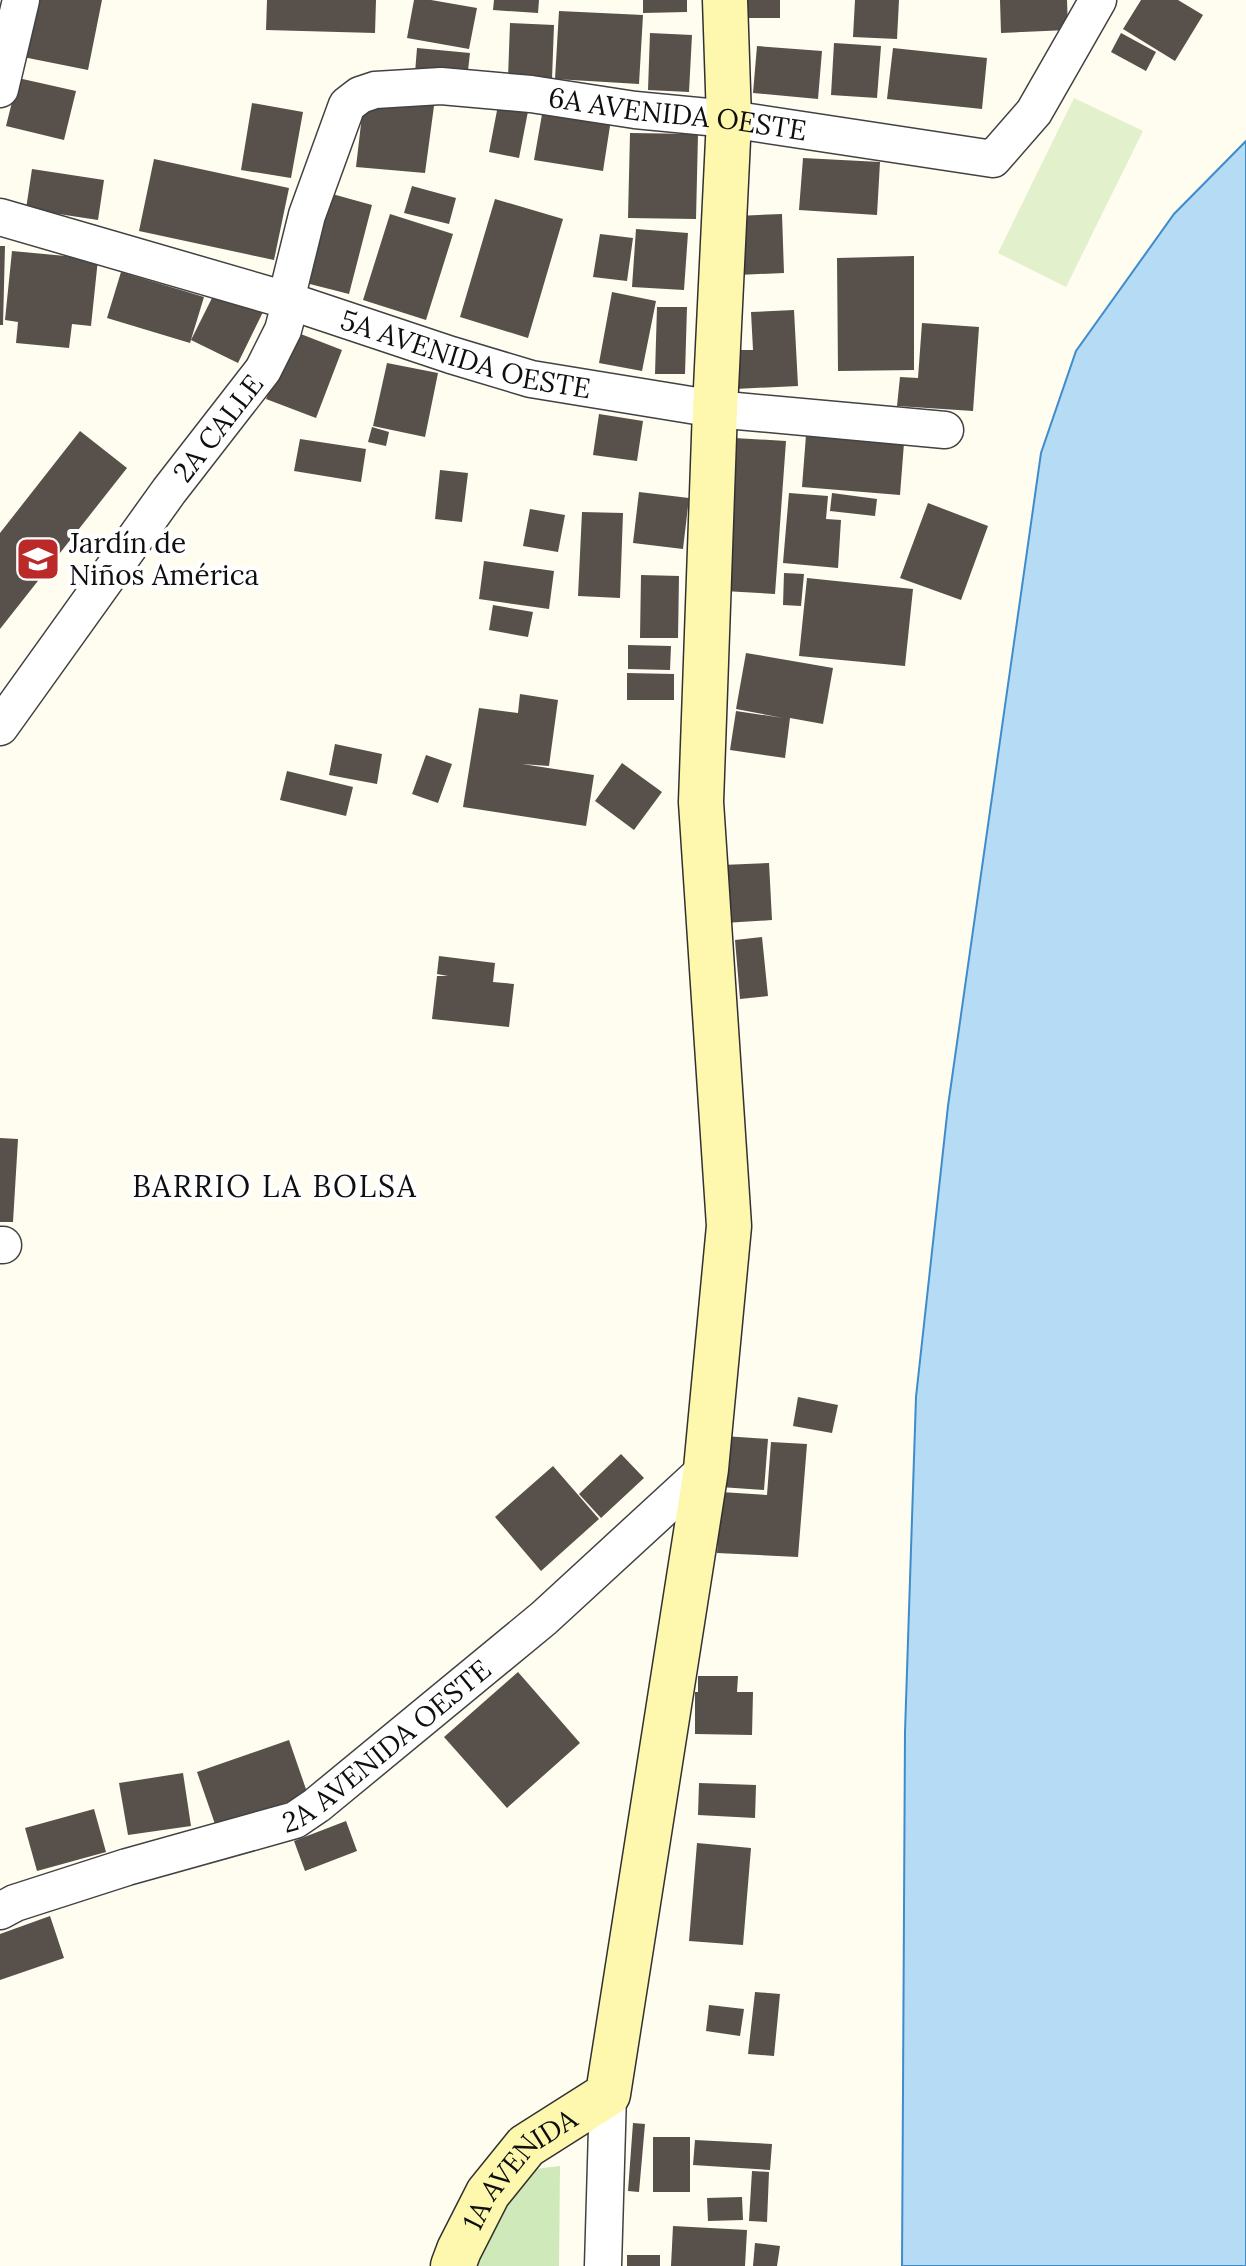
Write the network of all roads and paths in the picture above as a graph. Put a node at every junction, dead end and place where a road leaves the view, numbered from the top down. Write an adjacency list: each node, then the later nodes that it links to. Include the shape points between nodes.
1 (21, 0): 4 (street)
2 (725, 0): 6 (street)
3 (1098, 0): 6 (street, 6A AVENIDA OESTE, via 1034,112 993,159)
4 (0, 89)
5 (360, 95): 6 (street, 6A AVENIDA OESTE, via 441,86); 8 (street, 2A CALLE, via 347,105 307,215)
6 (729, 119): 9 (street)
7 (0, 217): 8 (street, 5A AVENIDA OESTE)
8 (286, 300): 9 (street, 5A AVENIDA OESTE, via 531,379); 11 (street, 2A CALLE, via 283,330 263,370)
9 (715, 409): 10 (street, 5A AVENIDA OESTE); 12 (street, via 701,802 729,1226)
10 (945, 430)
11 (0, 727)
12 (706, 1469): 13 (street, 2A AVENIDA OESTE, via 544,1618 295,1820 127,1867); 14 (street)
13 (0, 1911)
14 (608, 2094): 15 (street, 1A AVENIDA, via 526,2146 488,2193); 16 (street)
15 (453, 2266)
16 (603, 2266)

